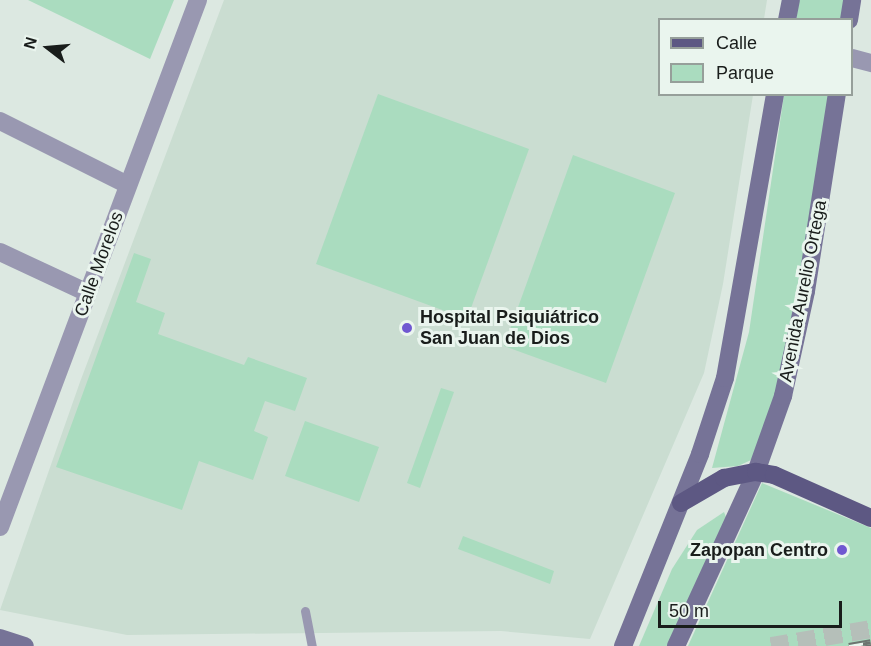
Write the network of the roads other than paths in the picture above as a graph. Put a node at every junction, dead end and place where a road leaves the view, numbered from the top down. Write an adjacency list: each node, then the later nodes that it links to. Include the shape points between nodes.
1 (198, 0): 11 (street, Calle Morelos)
2 (791, 0): 4 (main road)
3 (852, 0): 5 (main road)
4 (788, 18)
5 (849, 18)
6 (853, 58): 7 (street)
7 (871, 63)
8 (775, 96): 15 (main road, via 733,347)
9 (837, 96): 14 (main road, Avenida Aurelio Ortega, via 794,350)
10 (0, 121): 11 (street)
11 (128, 186): 13 (street, Calle Morelos)
12 (0, 252): 13 (street)
13 (88, 293): 16 (street, Calle Morelos)
14 (756, 472): 15 (main road, via 724,478); 17 (main road); 24 (main road, Avenida Aurelio Ortega)
15 (681, 503): 23 (main road)
16 (4, 504): 18 (street, Calle Morelos)
17 (871, 518)
18 (0, 527)
19 (305, 611): 22 (lane)
20 (0, 638): 21 (main road)
21 (25, 646)
22 (312, 646)
23 (623, 646)
24 (676, 646)

